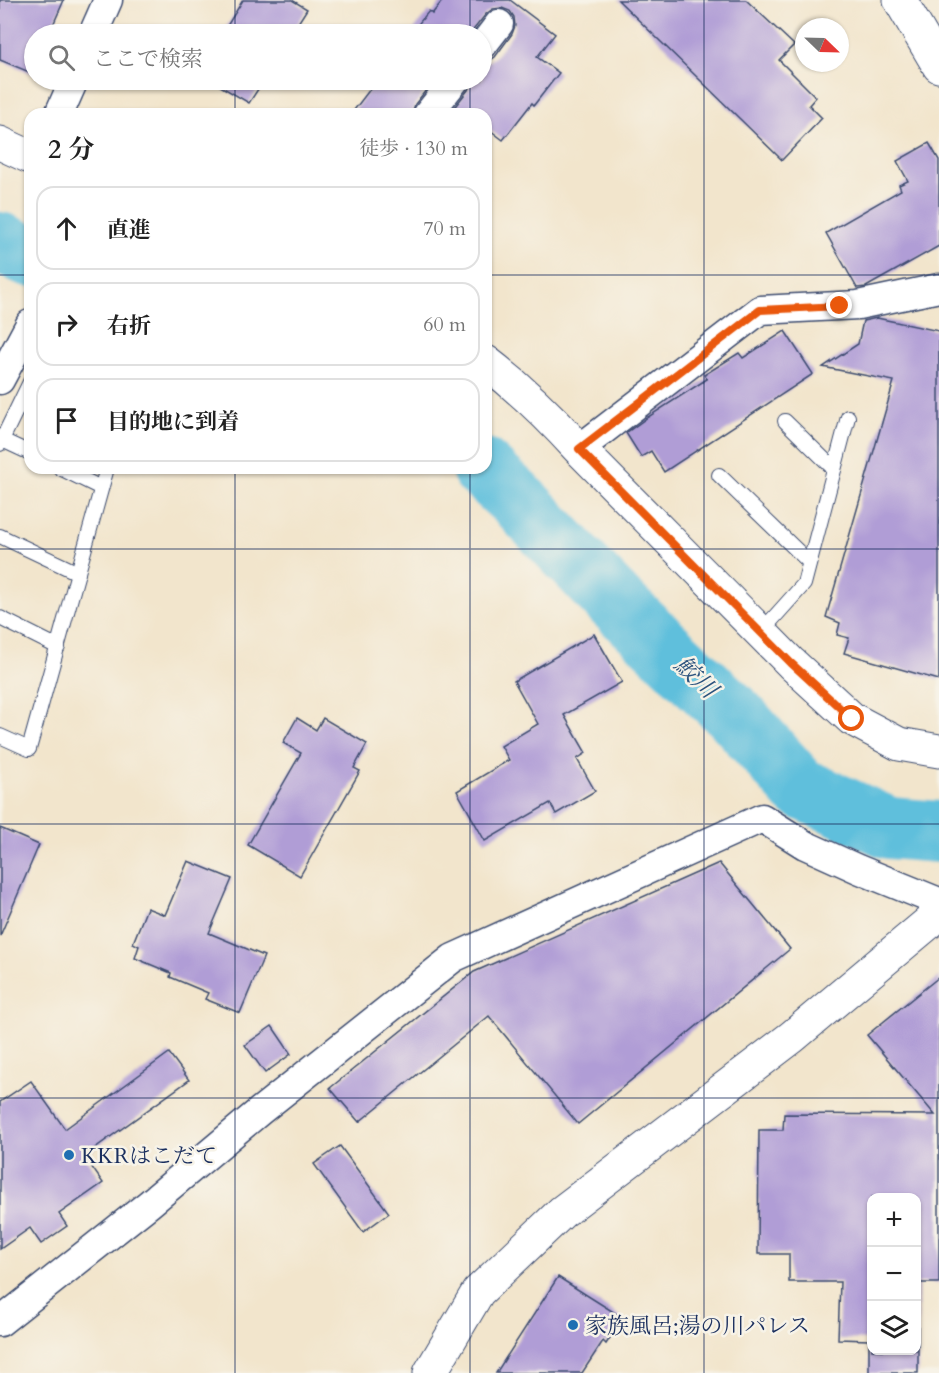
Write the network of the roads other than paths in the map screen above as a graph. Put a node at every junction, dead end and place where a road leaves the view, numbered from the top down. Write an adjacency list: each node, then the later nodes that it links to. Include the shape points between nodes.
1 (108, 0): 3 (street)
2 (900, 0): 6 (street)
3 (97, 24)
4 (499, 24): 5 (street)
5 (492, 33)
6 (939, 66)
7 (70, 90): 9 (street)
8 (447, 90): 10 (street)
9 (62, 108)
10 (433, 108)
11 (0, 143): 12 (street)
12 (24, 154)
13 (939, 288): 21 (street, via 858,305 760,310)
14 (24, 335): 16 (street)
15 (492, 367): 21 (street, via 546,413)
16 (0, 380)
17 (24, 394): 20 (lane)
18 (848, 417): 23 (lane)
19 (785, 421): 23 (lane)
20 (1, 441): 22 (lane)
21 (579, 449): 32 (street)
22 (24, 451)
23 (834, 469): 29 (lane)
24 (72, 474): 27 (lane)
25 (105, 474): 27 (lane)
26 (718, 475): 29 (lane)
27 (101, 488): 30 (lane)
28 (0, 536): 30 (lane)
29 (809, 562): 32 (lane, via 804,584)
30 (78, 573): 33 (lane)
31 (0, 618): 33 (lane)
32 (761, 632): 35 (street, via 852,719 899,744)
33 (58, 647): 34 (lane, via 29,749)
34 (0, 736)
35 (939, 751)
36 (939, 902): 38 (street, via 806,845 762,818 453,958)
37 (939, 914): 39 (street, via 792,1037 562,1212 478,1292)
38 (0, 1322)
39 (430, 1373)

